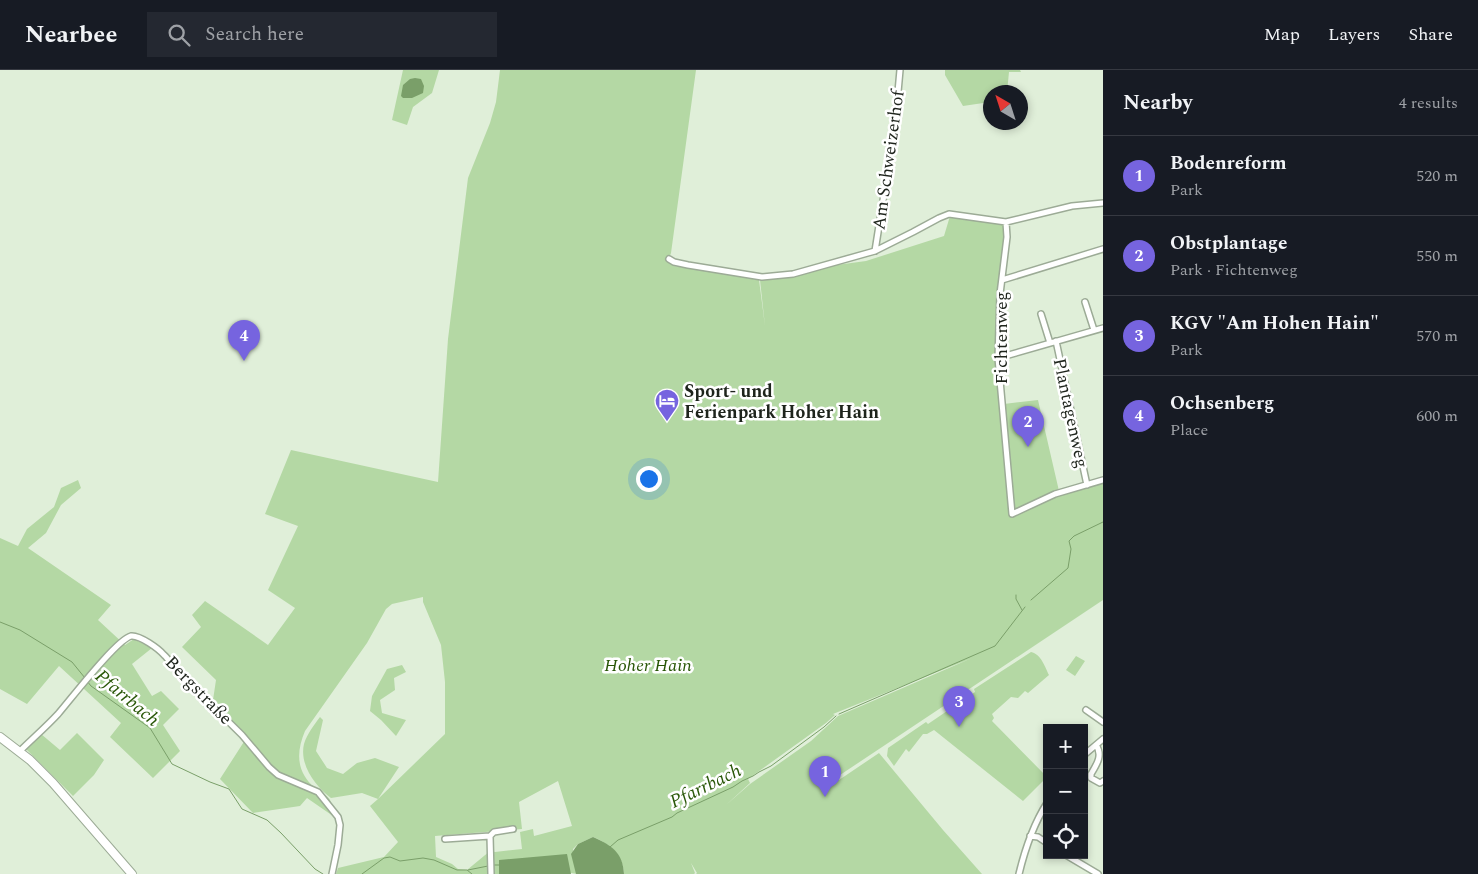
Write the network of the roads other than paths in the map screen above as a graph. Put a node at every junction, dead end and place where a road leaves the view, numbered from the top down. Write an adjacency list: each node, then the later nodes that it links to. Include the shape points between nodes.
1 (900, 70): 5 (street, Am Schweizerhof)
2 (1103, 202): 3 (street)
3 (1006, 222): 5 (street, via 949,214); 7 (street, Fichtenweg)
4 (1103, 249): 7 (street)
5 (875, 250): 6 (street, via 793,274 765,277)
6 (669, 259)
7 (1002, 280): 14 (street, Fichtenweg)
8 (1086, 302): 11 (street)
9 (1041, 314): 13 (street)
10 (1103, 328): 11 (street)
11 (1094, 330): 12 (street)
12 (1056, 341): 13 (street); 16 (street, Plantagenweg)
13 (1050, 343): 14 (street)
14 (998, 358): 16 (street, Fichtenweg, via 1012,514 1055,494)
15 (1103, 480): 16 (street)
16 (1087, 485)
17 (1086, 710): 18 (street)
18 (1103, 722)
19 (0, 737): 22 (street)
20 (1103, 739): 21 (street)
21 (1096, 745): 23 (street); 24 (street, via 1100,754 1091,778 1100,783)
22 (19, 752): 32 (street, Bergstraße, via 58,714 122,641 136,636 166,656 173,667 242,735 268,767 278,775 318,792 338,817 340,825); 33 (street, via 53,783)
23 (1088, 752)
24 (1103, 781)
25 (1043, 810): 28 (street)
26 (514, 829): 27 (street, via 494,832)
27 (490, 836): 29 (street); 34 (street)
28 (1030, 836): 30 (street); 35 (street)
29 (445, 839)
30 (1043, 840)
31 (1073, 859): 36 (street)
32 (333, 871)
33 (132, 874)
34 (491, 874)
35 (1019, 874)
36 (1098, 874)

